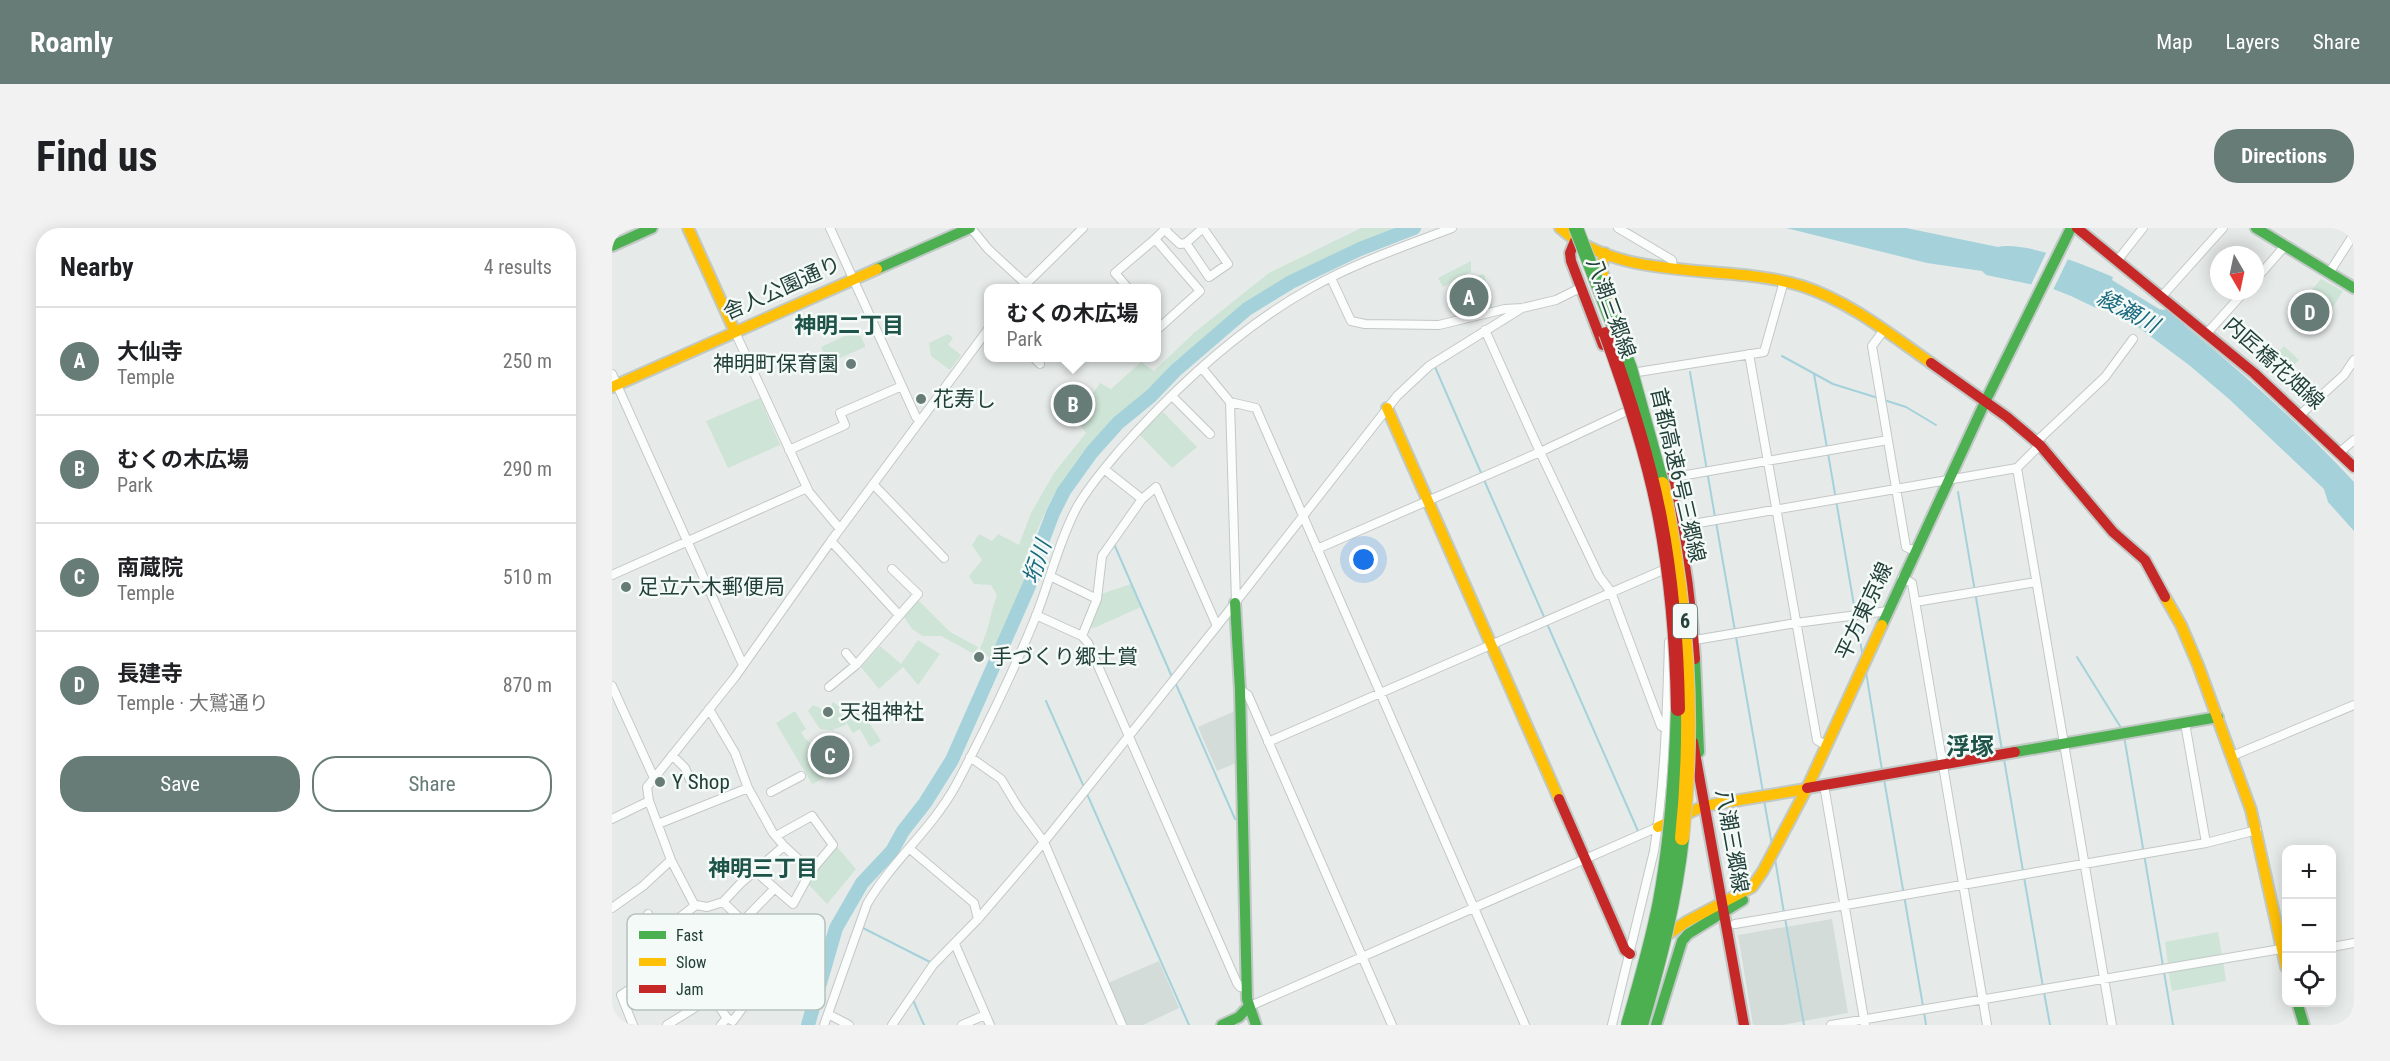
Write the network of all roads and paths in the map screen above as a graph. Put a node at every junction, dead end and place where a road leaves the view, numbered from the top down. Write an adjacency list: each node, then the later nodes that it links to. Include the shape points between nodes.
1 (652, 228): 21 (main road)
2 (688, 228): 44 (main road)
3 (830, 228): 29 (street)
4 (970, 228): 29 (main road, 舎人公園通り); 31 (street)
5 (1083, 228): 32 (street)
6 (1166, 228): 19 (street); 20 (street, via 1174,240)
7 (1203, 228): 20 (street); 20 (street, via 1228,264 1209,277)
8 (1452, 228): 28 (street)
9 (1560, 228): 17 (main road)
10 (1566, 228): 112 (main road, 首都高速6号三郷線 / 6, bridge, via 1629,399 1653,486 1671,590)
11 (1618, 228): 25 (street, via 1672,260)
12 (2071, 228): 57 (main road, 平方東京線)
13 (2077, 228): 24 (main road, 内匠橋花畑線)
14 (2143, 228): 24 (street)
15 (2223, 228): 36 (street)
16 (2256, 228): 22 (main road)
17 (1575, 234): 23 (main road); 34 (main road, 八潮三郷線, via 1570,257); 39 (main road); 130 (main road, 首都高速6号三郷線 / 6, bridge, via 1637,388 1670,517 1688,648)
18 (2354, 234): 27 (street)
19 (1155, 239): 33 (street, via 1115,273); 40 (street, via 1200,291)
20 (1186, 243)
21 (612, 246)
22 (2285, 246): 26 (street); 27 (main road)
23 (1605, 253): 25 (main road); 39 (main road, 八潮三郷線, via 1601,269)
24 (2117, 261): 36 (main road, 内匠橋花畑線)
25 (1673, 267): 30 (main road)
26 (2264, 270)
27 (2330, 273): 35 (main road)
28 (1331, 278): 38 (street, via 1351,321 1365,324 1439,325); 51 (street, via 1263,319)
29 (854, 279): 44 (main road, 舎人公園通り); 54 (street)
30 (1785, 281): 42 (main road, via 1848,307); 49 (street, via 1764,352)
31 (1022, 284)
32 (1026, 284)
33 (1125, 284)
34 (1582, 287): 38 (street, via 1556,300); 47 (main road, 八潮三郷線)
35 (2354, 288)
36 (2163, 295): 45 (main road, 内匠橋花畑線)
37 (2237, 300): 45 (street)
38 (1522, 308): 41 (street)
39 (1616, 309): 43 (main road, 八潮三郷線)
40 (1161, 326)
41 (1485, 330): 58 (street, via 1429,366); 67 (street)
42 (1884, 330): 57 (main road); 63 (street, via 1872,346)
43 (1624, 331): 47 (main road); 52 (main road, 八潮三郷線)
44 (735, 332): 53 (main road, 舎人公園通り); 66 (street)
45 (2208, 332): 60 (main road, 内匠橋花畑線)
46 (984, 335): 61 (street)
47 (1601, 339): 59 (main road, 八潮三郷線)
48 (2133, 339): 65 (street, via 2105,377)
49 (1749, 354): 52 (street); 69 (street)
50 (2354, 360): 60 (street)
51 (1202, 368): 55 (street); 56 (street)
52 (1638, 372): 73 (main road, 八潮三郷線)
53 (614, 382): 85 (street)
54 (902, 386): 61 (street); 66 (street, via 840,413 845,425)
55 (1172, 396): 62 (street); 72 (street)
56 (1230, 402): 82 (street, via 1256,408); 99 (street)
57 (1985, 402): 65 (main road); 74 (main road, 平方東京線)
58 (1387, 408): 80 (main road); 82 (street)
59 (1625, 411): 67 (street); 75 (main road, 八潮三郷線)
60 (2301, 414): 68 (main road, 内匠橋花畑線)
61 (920, 420): 76 (street)
62 (1210, 434)
63 (1888, 440): 69 (street); 78 (street)
64 (2354, 440): 68 (street)
65 (2038, 443): 71 (street); 119 (main road, via 2106,524 2151,570 2192,649)
66 (789, 450): 77 (street)
67 (1540, 452): 80 (street); 96 (street, via 1599,576)
68 (2340, 452): 70 (main road, 内匠橋花畑線)
69 (1768, 461): 73 (street); 81 (street)
70 (2354, 467)
71 (2017, 468): 74 (street); 95 (street)
72 (1104, 469): 79 (street); 93 (street, via 1076,509)
73 (1669, 479): 75 (main road); 83 (main road, 八潮三郷線)
74 (1949, 479): 78 (street); 88 (main road, 平方東京線)
75 (1647, 483): 91 (main road, 八潮三郷線)
76 (873, 484): 84 (street); 89 (street)
77 (807, 488): 84 (street); 85 (street)
78 (1896, 489): 81 (street); 88 (street, via 1906,547)
79 (1142, 499): 97 (street, via 1102,556); 104 (street, via 1156,487)
80 (1428, 500): 87 (street); 108 (main road)
81 (1777, 509): 83 (street); 103 (street)
82 (1302, 516): 87 (street); 99 (street)
83 (1681, 526): 106 (main road, 八潮三郷線)
84 (840, 529): 86 (street)
85 (688, 541): 92 (street); 110 (street)
86 (831, 541): 101 (street); 110 (street)
87 (1317, 549): 116 (street)
88 (1915, 551): 94 (main road, 平方東京線)
89 (944, 558)
90 (892, 569): 101 (street, via 918,594)
91 (1662, 570): 96 (street); 107 (main road, 八潮三郷線)
92 (612, 575)
93 (1050, 576): 97 (street); 102 (street)
94 (1902, 578): 98 (street, via 1912,583); 100 (main road, 平方東京線)
95 (2036, 582): 98 (street); 124 (street)
96 (1611, 592): 108 (street); 121 (street, via 1661,726)
97 (1097, 598): 105 (street)
98 (1915, 602): 129 (street)
99 (1236, 603): 104 (street); 115 (main road)
100 (1888, 610): 103 (street); 125 (main road, 平方東京線)
101 (899, 615): 111 (street)
102 (1036, 615): 105 (street); 128 (street)
103 (1796, 623): 106 (street); 125 (street, via 1817,740)
104 (1217, 626): 122 (street)
105 (1082, 636): 122 (street)
106 (1695, 640): 130 (main road, 八潮三郷線)
107 (1669, 641): 121 (street); 130 (main road, 八潮三郷線)
108 (1491, 645): 116 (street); 149 (main road)
109 (846, 653): 111 (street)
110 (743, 665): 118 (street)
111 (856, 665): 114 (street)
112 (1678, 685): 203 (main road, bridge, via 1672,709 1671,760 1660,860); 204 (main road, 首都高速6号三郷線 / 6, bridge, via 1670,846 1654,932)
113 (612, 686): 132 (street)
114 (829, 687)
115 (1240, 690): 123 (street, via 1248,695); 175 (main road)
116 (1379, 694): 123 (street); 160 (street)
117 (2354, 705): 127 (street)
118 (709, 709): 126 (street); 135 (street, via 735,753)
119 (2218, 717): 120 (main road); 127 (main road)
120 (2185, 723): 124 (main road); 146 (street)
121 (1667, 730): 142 (street)
122 (1129, 735): 145 (street); 175 (street, via 1237,983)
123 (1268, 742): 172 (street)
124 (2064, 743): 129 (main road); 151 (street)
125 (1825, 746): 136 (main road, 平方東京線)
126 (672, 755): 132 (street); 133 (street, via 685,768)
127 (2232, 756): 143 (main road)
128 (970, 757): 145 (street, via 1001,779); 148 (street, via 945,803)
129 (1944, 764): 134 (main road); 154 (street)
130 (1695, 771): 139 (main road, 八潮三郷線); 205 (main road, 首都高速6号三郷線 / 6, bridge, via 1660,965); 206 (main road, bridge, via 1685,876)
131 (801, 777): 137 (street)
132 (654, 778): 138 (street, via 647,787)
133 (691, 782)
134 (1824, 785): 136 (main road); 158 (street)
135 (748, 788): 141 (street); 144 (street)
136 (1806, 789): 139 (main road); 161 (main road, 平方東京線, via 1767,876 1755,890)
137 (771, 792)
138 (649, 801): 140 (street); 141 (street)
139 (1704, 806): 142 (main road); 161 (main road, 八潮三郷線)
140 (612, 819)
141 (658, 824): 150 (street)
142 (1658, 827): 149 (street); 171 (street)
143 (2257, 830): 146 (street); 170 (main road)
144 (776, 836): 147 (street); 153 (street, via 812,816 833,845)
145 (1044, 842): 165 (street); 197 (street)
146 (2206, 843): 151 (street)
147 (784, 846): 152 (street); 153 (street)
148 (910, 849): 165 (street, via 975,903); 185 (street, via 877,886 867,904)
149 (1584, 859): 160 (street); 171 (main road)
150 (671, 860): 157 (street); 159 (street)
151 (2085, 864): 154 (street); 174 (street)
152 (754, 871): 155 (street); 156 (street)
153 (811, 871): 155 (street, via 793,904)
154 (1963, 885): 158 (street); 177 (street)
155 (774, 889): 164 (street)
156 (723, 902): 157 (street); 163 (street)
157 (695, 906): 162 (street)
158 (1844, 906): 166 (street); 188 (street)
159 (612, 908)
160 (1473, 908): 172 (street); 201 (street)
161 (1722, 909): 204 (main road, 平方東京線, via 1686,922 1656,942 1643,960); 207 (main road, 平方東京線, via 1682,941); 208 (main road, 八潮三郷線)
162 (684, 914)
163 (736, 914)
164 (750, 914)
165 (978, 919): 168 (street)
166 (1735, 924)
167 (2354, 943): 169 (street)
168 (955, 944): 186 (street); 194 (street, via 933,965)
169 (2336, 946)
170 (2283, 953)
171 (1630, 954): 202 (street)
172 (1362, 956): 178 (street); 200 (street)
173 (2282, 956): 174 (street)
174 (2104, 978): 177 (street); 211 (street)
175 (1247, 988): 178 (main road)
176 (627, 991): 180 (street, via 621,995)
177 (1982, 999): 188 (street); 210 (street)
178 (1248, 1007): 198 (main road, via 1239,1017); 199 (main road)
179 (2299, 1007): 212 (main road)
180 (627, 1010)
181 (627, 1010): 189 (street)
182 (691, 1010): 190 (street)
183 (721, 1010): 187 (street)
184 (741, 1010): 187 (street, via 733,1021)
185 (828, 1014): 192 (street); 193 (street)
186 (985, 1015): 195 (street); 196 (street)
187 (727, 1018): 191 (street)
188 (1864, 1022): 209 (street)
189 (633, 1025)
190 (667, 1025)
191 (721, 1025)
192 (824, 1025)
193 (849, 1025)
194 (892, 1025)
195 (962, 1025)
196 (990, 1025)
197 (1122, 1025)
198 (1222, 1025)
199 (1256, 1025)
200 (1392, 1025)
201 (1525, 1025)
202 (1612, 1025)
203 (1619, 1025)
204 (1627, 1025)
205 (1641, 1025)
206 (1651, 1025)
207 (1656, 1025)
208 (1744, 1025)
209 (1831, 1025)
210 (1987, 1025)
211 (2112, 1025)
212 (2304, 1025)

